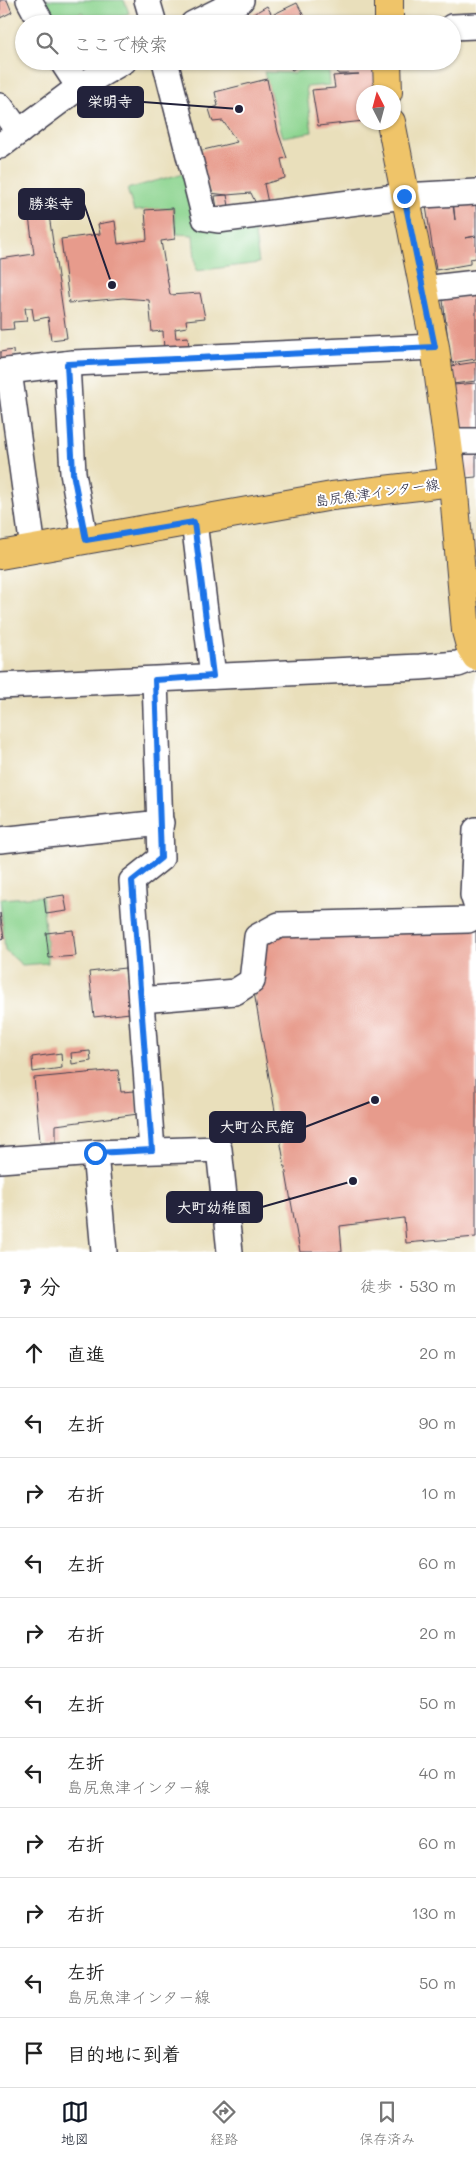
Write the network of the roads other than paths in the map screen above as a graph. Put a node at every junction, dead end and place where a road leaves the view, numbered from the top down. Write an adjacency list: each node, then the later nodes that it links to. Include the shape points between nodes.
1 (29, 0): 5 (street)
2 (147, 0): 6 (street)
3 (241, 0): 7 (street)
4 (389, 0): 8 (main road)
5 (37, 15)
6 (151, 15)
7 (211, 15)
8 (388, 15)
9 (476, 26): 10 (street)
10 (461, 27)
11 (68, 70): 16 (street)
12 (108, 70): 16 (street)
13 (166, 70): 21 (street, via 205,218 228,219)
14 (387, 70): 15 (main road)
15 (388, 85)
16 (79, 87): 19 (street)
17 (0, 106): 19 (street)
18 (392, 130): 21 (main road, 島尻魚津インター線)
19 (9, 139)
20 (476, 192): 21 (street)
21 (404, 196): 23 (main road, 島尻魚津インター線)
22 (476, 283): 23 (street)
23 (423, 289): 24 (main road, 島尻魚津インター線)
24 (435, 347): 25 (street); 27 (main road, 島尻魚津インター線)
25 (67, 364): 26 (street); 31 (street, via 73,473)
26 (5, 371): 32 (street)
27 (447, 441): 28 (street); 29 (main road, 島尻魚津インター線)
28 (476, 441)
29 (453, 482): 30 (main road, 島尻魚津インター線, via 332,496); 34 (main road, via 466,631)
30 (194, 522): 31 (main road, 島尻魚津インター線); 35 (street)
31 (86, 540): 32 (main road, 島尻魚津インター線)
32 (33, 549): 33 (main road, 島尻魚津インター線)
33 (0, 555)
34 (476, 656): 35 (street, via 458,664)
35 (213, 676): 36 (street)
36 (155, 680): 37 (street); 38 (street)
37 (0, 686)
38 (161, 823): 40 (street); 43 (street, via 161,858 132,881)
39 (476, 830): 41 (street, via 472,894)
40 (0, 840)
41 (476, 904)
42 (476, 916): 43 (street, via 468,920 279,925 257,937 252,981 235,992)
43 (141, 1000): 44 (street)
44 (152, 1150): 45 (street); 48 (street, via 220,1148)
45 (95, 1153): 46 (street); 47 (street)
46 (0, 1160)
47 (104, 1252)
48 (230, 1252)

